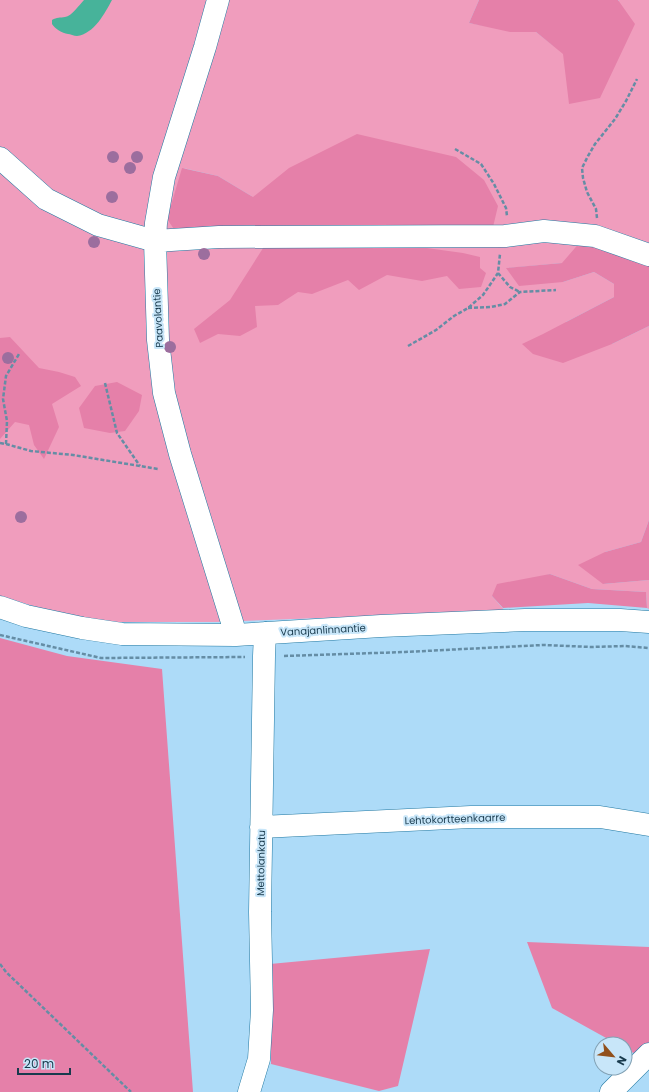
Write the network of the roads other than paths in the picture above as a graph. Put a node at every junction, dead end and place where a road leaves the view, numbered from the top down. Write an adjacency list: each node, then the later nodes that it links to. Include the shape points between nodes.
1 (218, 0): 3 (street, Paavolantie, via 164,177)
2 (0, 158): 3 (street, via 46,199 98,225)
3 (155, 241): 4 (street, via 219,237 505,236 544,231 595,236); 8 (street, Paavolantie, via 158,340 164,392 180,454)
4 (649, 255)
5 (0, 607): 8 (street, Vanajanlinnantie, via 26,616 122,634)
6 (649, 622): 7 (street, Vanajanlinnantie, via 525,620)
7 (265, 633): 8 (street, Vanajanlinnantie); 10 (street, Mettolankatu)
8 (236, 634)
9 (649, 825): 10 (street, Lehtokortteenkaarre, via 600,817 471,817)
10 (261, 827): 12 (street, Mettolankatu, via 262,1010 259,1059)
11 (649, 1054): 13 (street)
12 (249, 1092)
13 (611, 1092)

